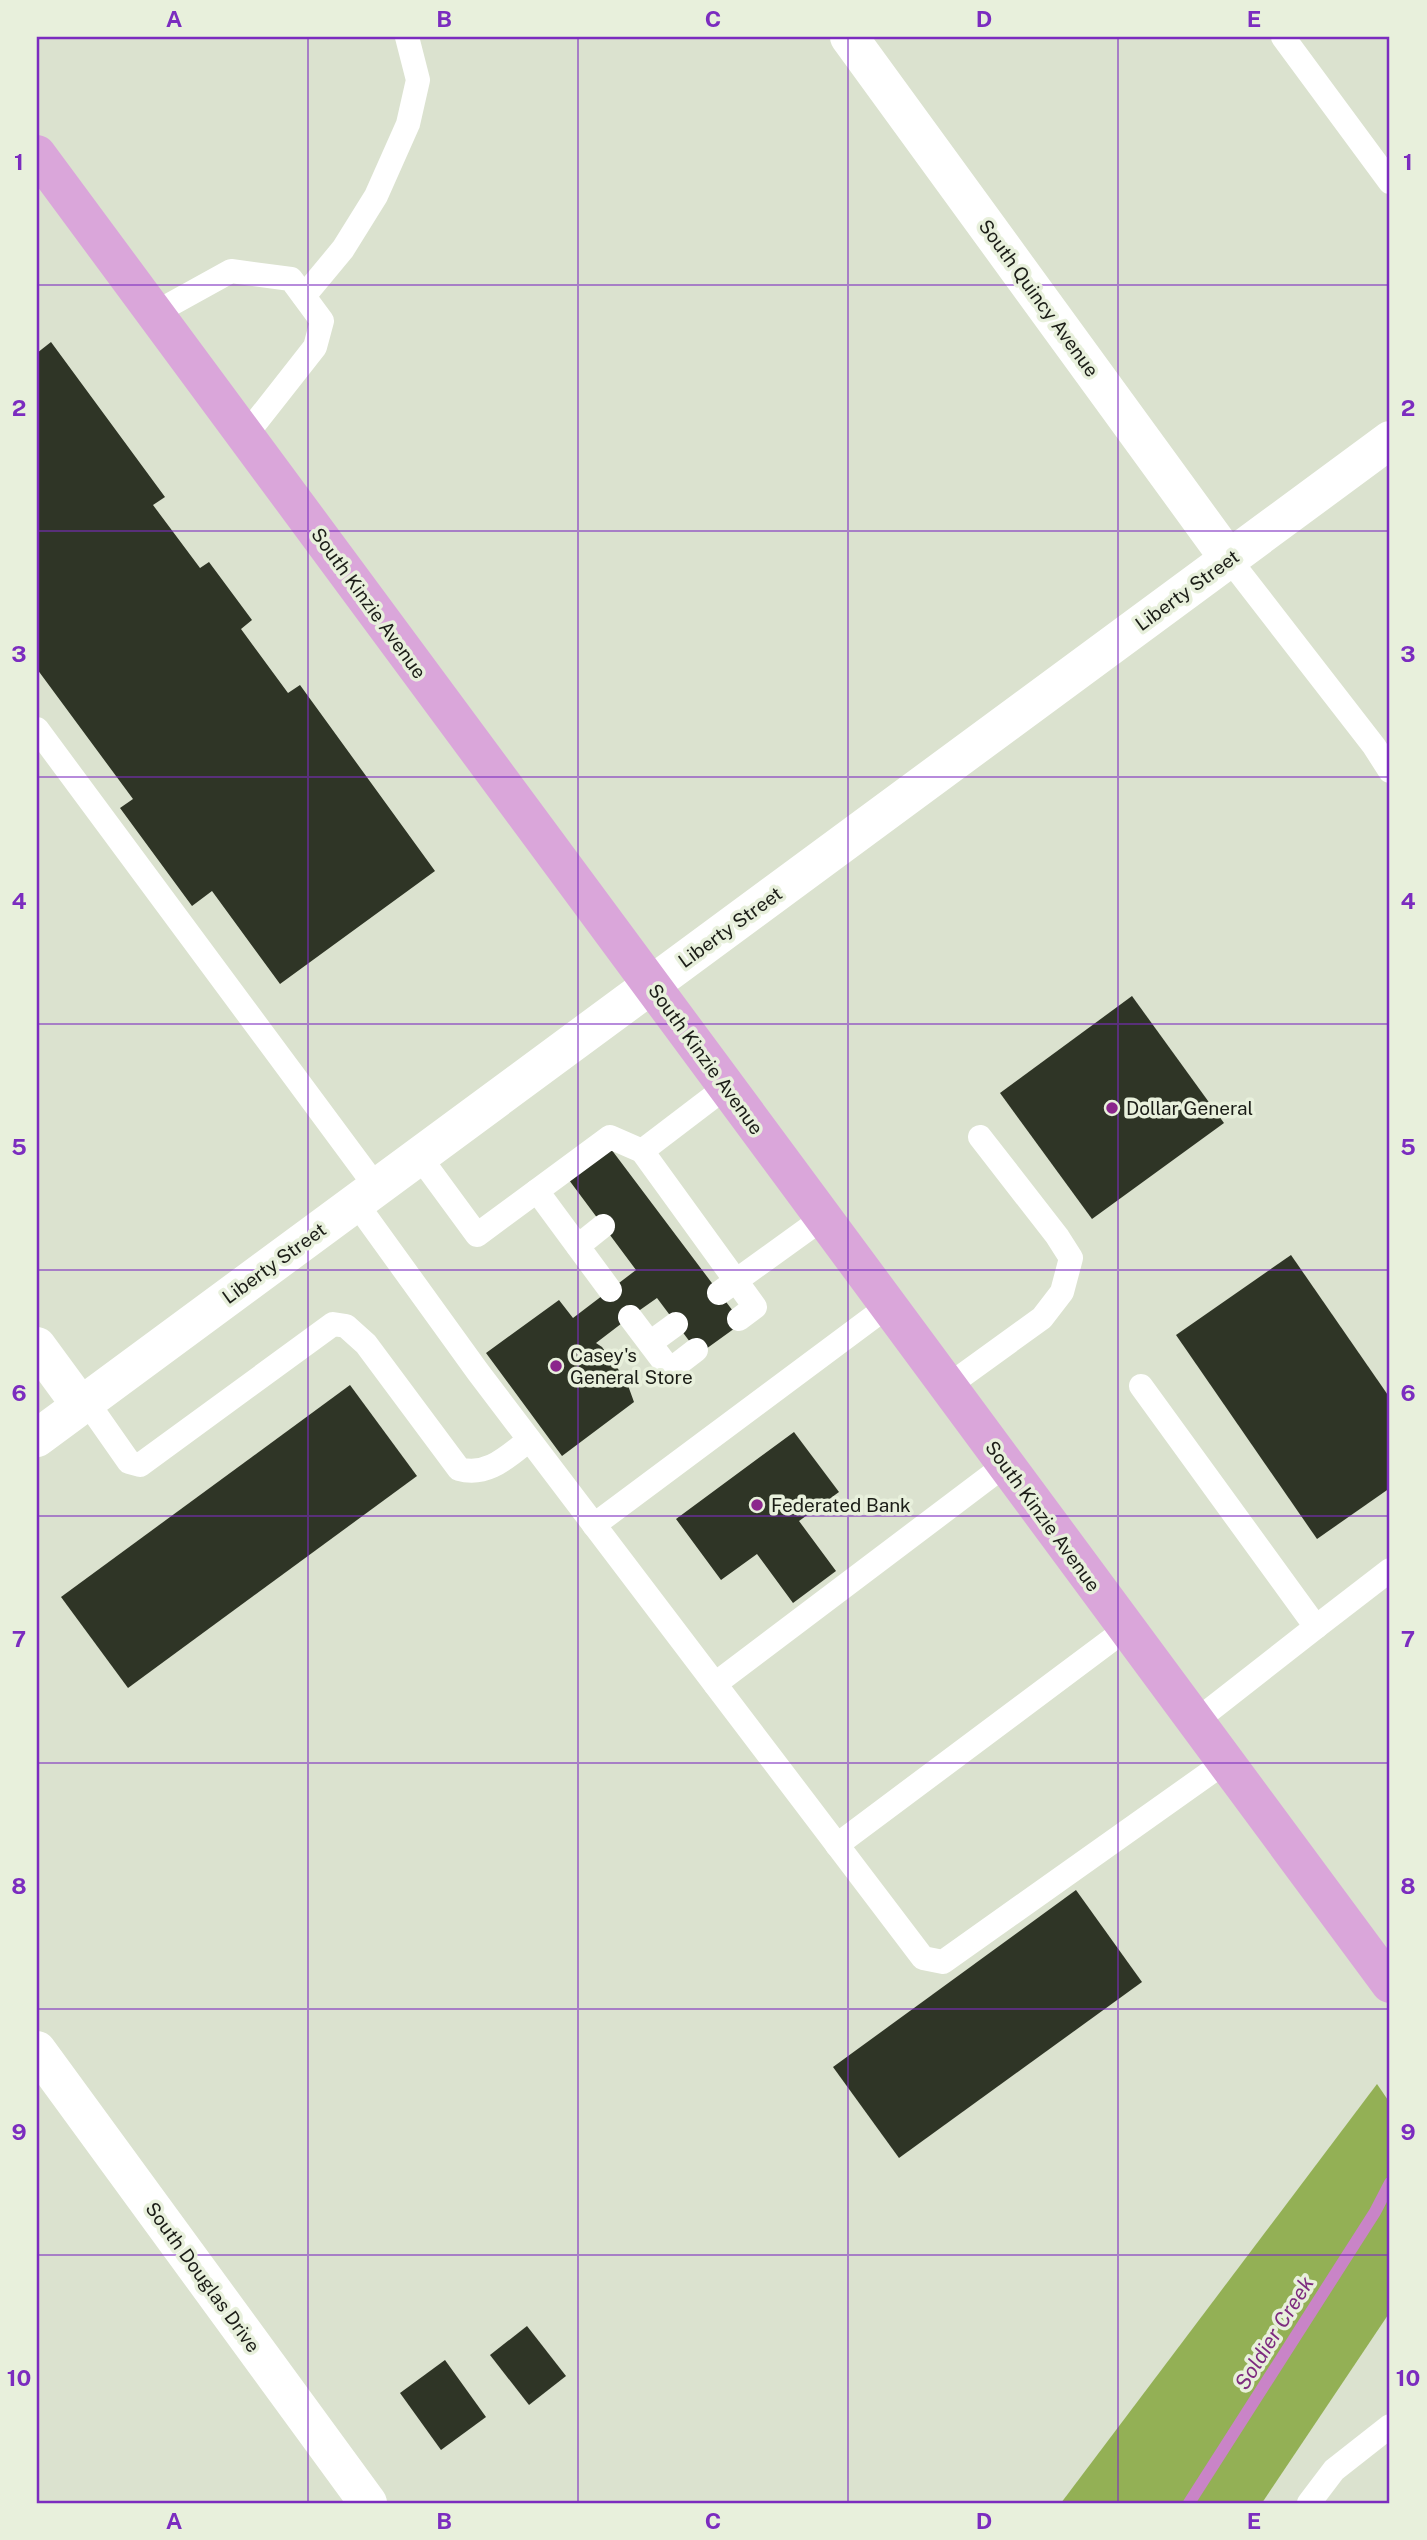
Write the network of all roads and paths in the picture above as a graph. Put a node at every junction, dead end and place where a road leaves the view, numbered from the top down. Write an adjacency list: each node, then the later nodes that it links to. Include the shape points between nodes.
1 (407, 37): 6 (lane, via 418,80 408,124 376,197 343,249)
2 (849, 37): 10 (street, South Quincy Avenue)
3 (1283, 37): 5 (lane)
4 (37, 154): 7 (main road, South Kinzie Avenue)
5 (1390, 182)
6 (304, 296): 7 (lane, via 291,279 231,271); 8 (lane, via 322,321 315,347)
7 (155, 313): 8 (main road, South Kinzie Avenue)
8 (245, 436): 13 (main road, South Kinzie Avenue)
9 (1390, 440): 10 (street, Liberty Street)
10 (1229, 559): 12 (lane); 13 (street, Liberty Street)
11 (37, 729): 19 (lane)
12 (1390, 771)
13 (651, 985): 14 (main road, South Kinzie Avenue); 17 (street, Liberty Street)
14 (726, 1087): 16 (lane); 20 (main road, South Kinzie Avenue)
15 (980, 1137): 33 (lane, via 1071,1258 1062,1292 1042,1318)
16 (642, 1151): 18 (lane, via 610,1138); 23 (lane, via 655,1189)
17 (419, 1156): 18 (lane, via 477,1235); 19 (street, Liberty Street)
18 (537, 1191): 22 (lane)
19 (366, 1195): 34 (street, Liberty Street); 36 (lane)
20 (823, 1218): 23 (lane); 25 (main road, South Kinzie Avenue)
21 (603, 1226): 22 (lane)
22 (578, 1246): 24 (lane)
23 (727, 1287): 27 (lane, via 755,1307)
24 (610, 1290)
25 (888, 1306): 33 (main road, South Kinzie Avenue); 38 (lane)
26 (630, 1317): 29 (lane)
27 (739, 1319)
28 (676, 1324): 29 (lane)
29 (650, 1343): 31 (lane, via 670,1370)
30 (37, 1346): 34 (street)
31 (696, 1350)
32 (1141, 1385): 40 (lane)
33 (948, 1386): 37 (main road, South Kinzie Avenue)
34 (84, 1404): 35 (street, Liberty Street); 36 (lane, via 129,1462 141,1465 333,1324 346,1325 366,1344 459,1469 473,1472 494,1466)
35 (37, 1438)
36 (529, 1440): 38 (lane)
37 (1005, 1465): 41 (main road, South Kinzie Avenue); 42 (lane)
38 (594, 1525): 42 (lane)
39 (1390, 1570): 40 (lane)
40 (1316, 1626): 43 (lane)
41 (1126, 1629): 43 (main road, South Kinzie Avenue); 45 (lane)
42 (715, 1684): 45 (lane)
43 (1196, 1721): 44 (main road, South Kinzie Avenue)
44 (1225, 1762): 45 (lane, via 943,1962 923,1958); 46 (main road, South Kinzie Avenue)
45 (837, 1845)
46 (1383, 1975)
47 (37, 2050): 49 (street, South Douglas Drive)
48 (1390, 2426): 50 (lane, via 1334,2470)
49 (368, 2503)
50 (1309, 2503)

